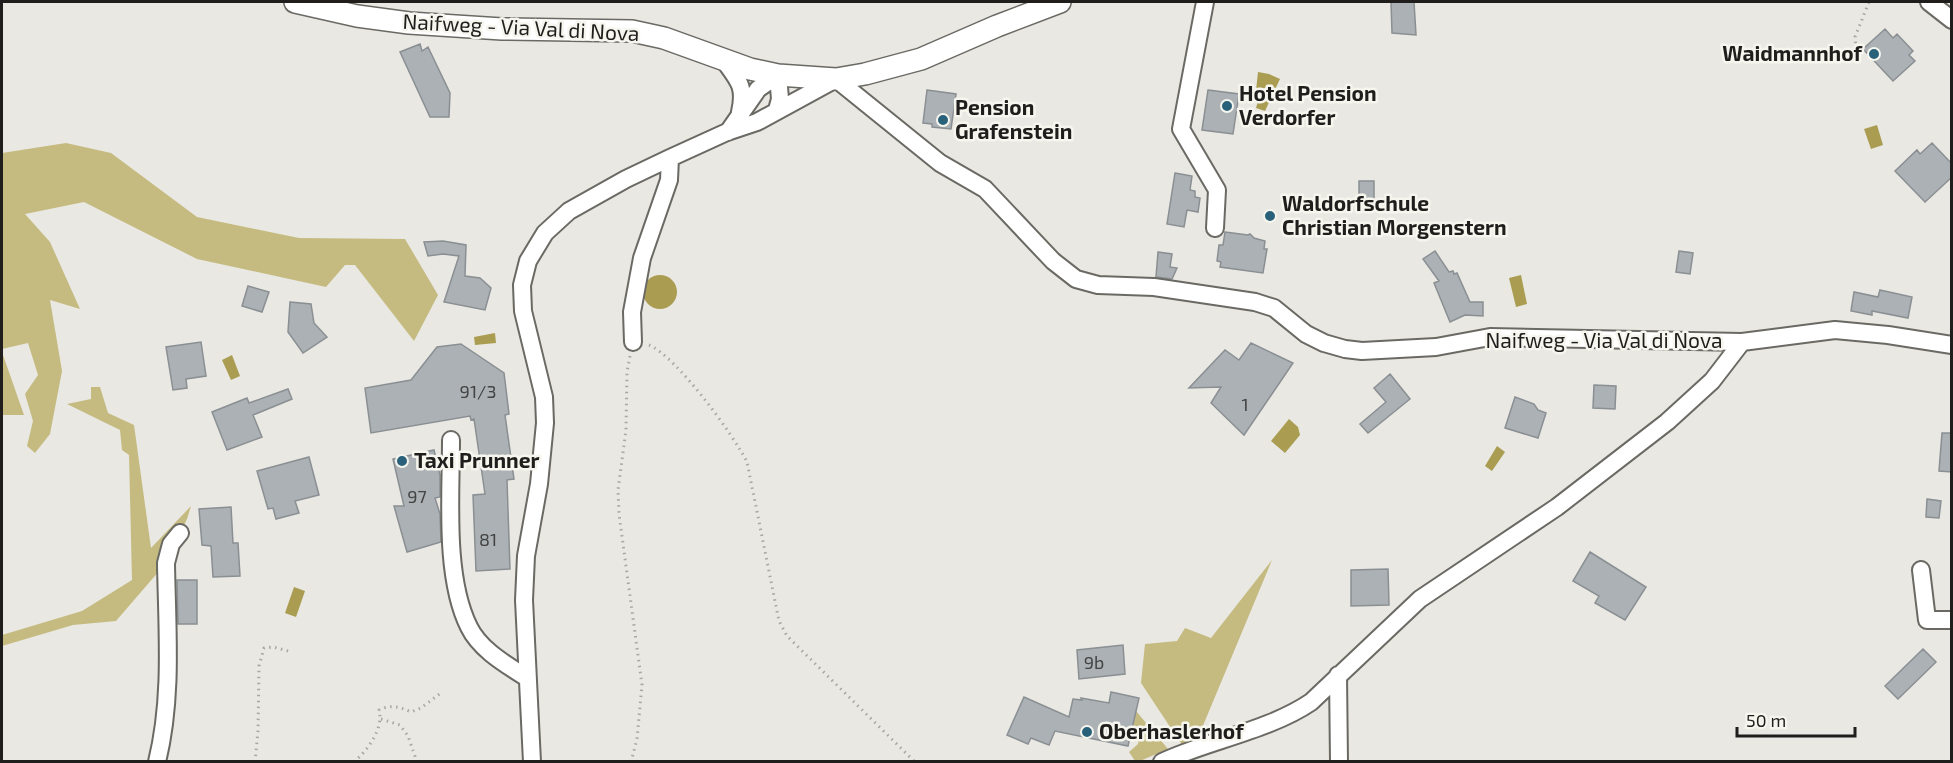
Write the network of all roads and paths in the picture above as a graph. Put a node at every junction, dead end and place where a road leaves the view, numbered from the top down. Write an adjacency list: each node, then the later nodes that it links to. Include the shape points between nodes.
1 (295, 2): 8 (main road, Naifweg - Via Val di Nova, via 409,23 632,31)
2 (1060, 2): 10 (main road, Naifweg - Via Val di Nova, via 921,59)
3 (1205, 2): 15 (street, via 1181,129 1216,190)
4 (1869, 2): 7 (path, via 1855,37)
5 (1929, 2): 6 (street)
6 (1952, 20)
7 (1856, 49)
8 (723, 59): 9 (main road, Naifweg - Via Val di Nova); 12 (street, via 744,95)
9 (778, 75): 10 (main road, Naifweg - Via Val di Nova); 11 (street); 12 (street, via 758,89)
10 (836, 79): 11 (street); 16 (street, Naifweg - Via Val di Nova, via 940,162 985,189 1053,261 1076,279 1098,285 1154,287 1255,302 1274,308 1324,343 1362,351 1437,347 1490,337)
11 (777, 110): 13 (street)
12 (739, 117): 13 (street)
13 (727, 132): 14 (street)
14 (670, 158): 17 (street, via 669,180 642,258 632,312); 25 (street, via 570,211 545,233 528,261 522,285 523,311 544,397 545,423 541,475 526,556)
15 (1215, 228)
16 (1742, 342): 18 (street, Naifweg - Via Val di Nova, via 1835,330); 24 (street, Naifweg - Via Val di Nova, via 1712,381 1667,422 1557,507 1420,599)
17 (639, 343): 33 (path, via 627,372 626,430 618,490 642,685); 34 (path, via 655,348 671,360 739,445 747,462 779,621 788,636)
18 (1952, 345)
19 (451, 440): 25 (street, via 452,549 459,598 469,628 481,644)
20 (180, 533): 28 (street, via 171,544 166,563 168,684)
21 (1921, 570): 22 (street, via 1927,620)
22 (1952, 620)
23 (292, 652): 29 (path, via 264,648 259,666)
24 (1338, 675): 35 (street, Naifweg - Via Val di Nova, via 1295,713); 36 (street)
25 (527, 678): 32 (street)
26 (442, 692): 27 (path, via 411,712 386,706 379,710)
27 (381, 719): 30 (path, via 368,749); 31 (path, via 400,725)
28 (157, 762)
29 (255, 762)
30 (354, 762)
31 (417, 762)
32 (532, 762)
33 (632, 762)
34 (915, 762)
35 (1161, 762)
36 (1340, 762)

